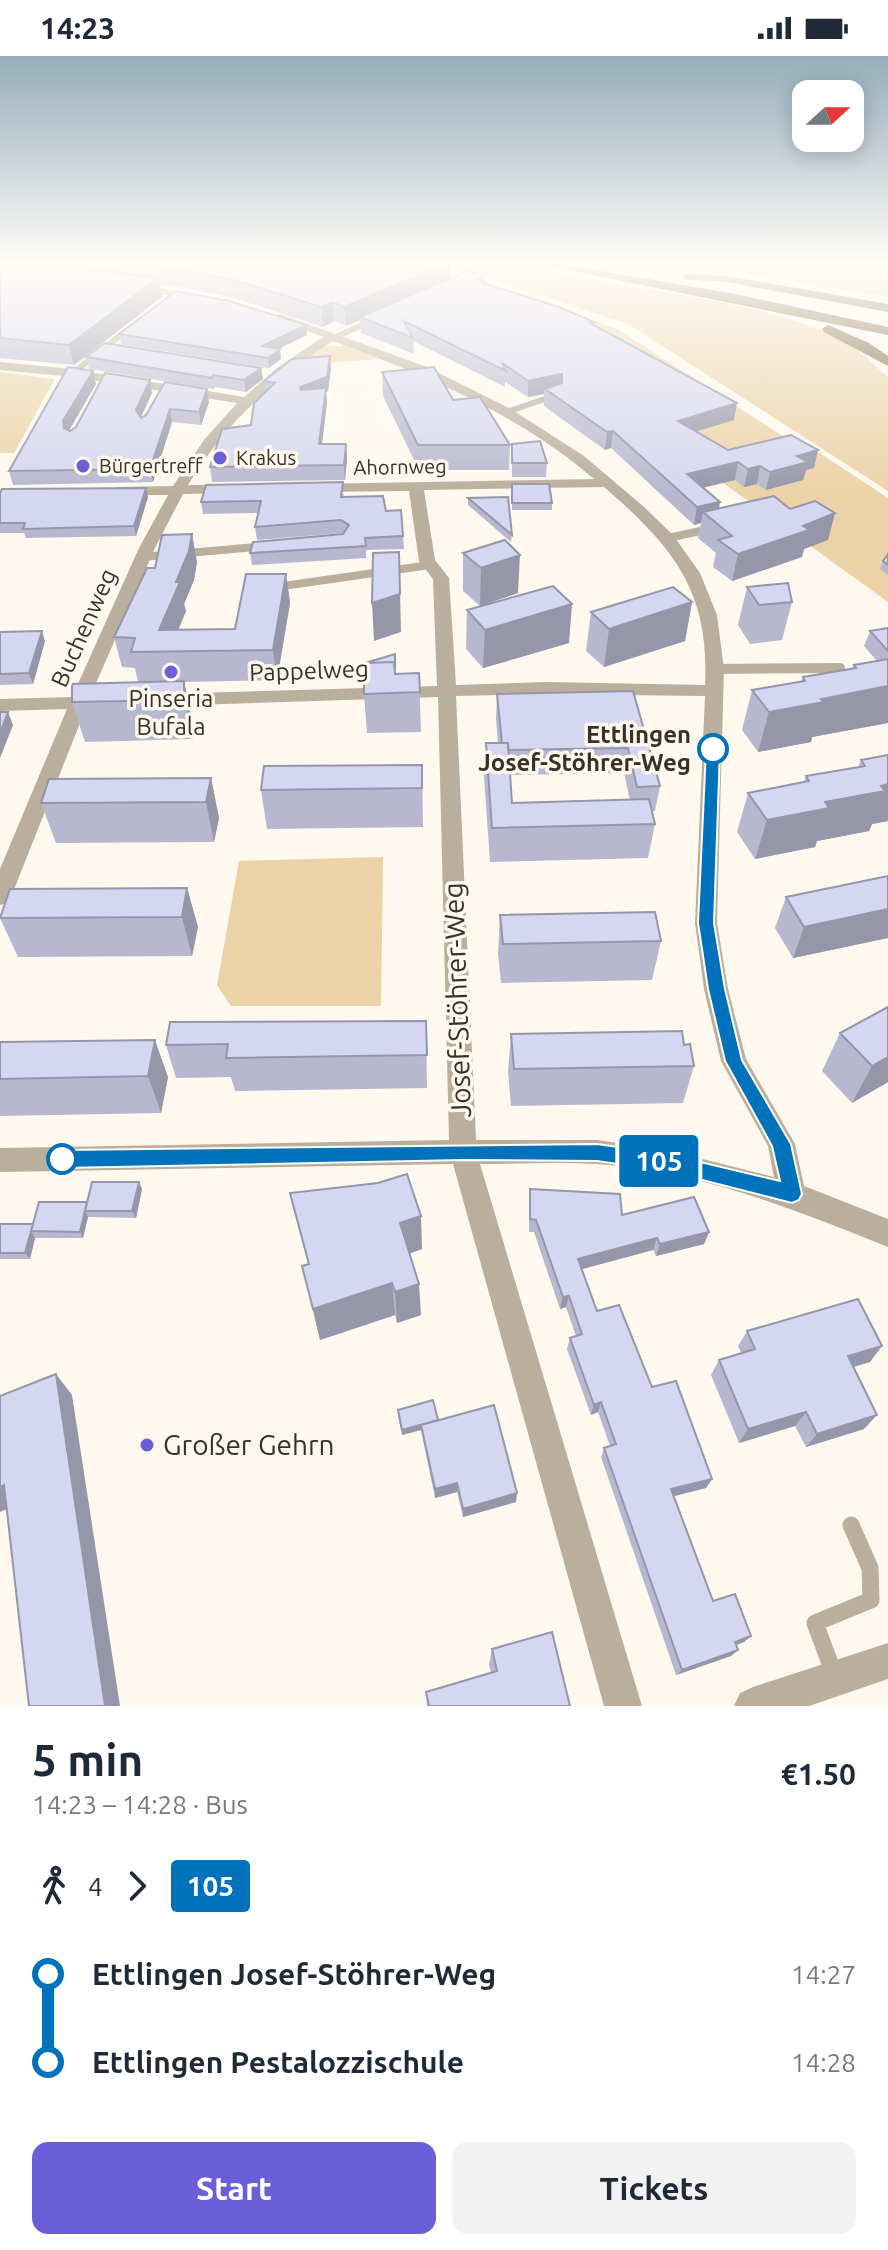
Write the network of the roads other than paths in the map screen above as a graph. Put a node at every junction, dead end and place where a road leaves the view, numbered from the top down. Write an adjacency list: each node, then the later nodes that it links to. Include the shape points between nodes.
1 (112, 341): 5 (lane)
2 (327, 341): 11 (street, Buchenweg, via 267,374)
3 (345, 341): 12 (street, via 423,370)
4 (853, 341): 7 (highway)
5 (104, 347): 6 (lane); 9 (lane)
6 (118, 350)
7 (888, 362)
8 (0, 366): 9 (street)
9 (73, 373): 11 (street, via 103,383)
10 (557, 395): 12 (lane)
11 (248, 401): 17 (street, Buchenweg, via 209,442)
12 (506, 412): 13 (street)
13 (608, 483): 14 (street, Ahornweg); 20 (street)
14 (416, 487): 16 (street, Ahornweg); 23 (street, Josef-Stöhrer-Weg)
15 (257, 489): 17 (street)
16 (305, 489)
17 (177, 490): 18 (street); 22 (street, Buchenweg)
18 (103, 491)
19 (726, 525): 20 (lane)
20 (668, 538): 26 (street, via 692,573 709,615)
21 (281, 545): 22 (lane, Buchenweg)
22 (143, 557): 29 (street, Buchenweg)
23 (430, 565): 24 (lane); 27 (street, Josef-Stöhrer-Weg, via 441,578)
24 (270, 588)
25 (840, 668): 26 (lane)
26 (715, 669): 28 (street)
27 (448, 690): 28 (street, Pappelweg); 29 (street, Pappelweg); 32 (street, Josef-Stöhrer-Weg)
28 (715, 691): 34 (street, via 706,923 716,989 734,1061 781,1144)
29 (77, 703): 30 (street, Pappelweg); 31 (street, Buchenweg)
30 (0, 705)
31 (0, 897)
32 (463, 1152): 33 (street); 34 (street, via 597,1152 667,1162); 39 (street, Josef-Stöhrer-Weg)
33 (0, 1160)
34 (792, 1194): 35 (street)
35 (888, 1233)
36 (851, 1525): 38 (lane, via 870,1568 871,1600 815,1623)
37 (888, 1661): 38 (street)
38 (836, 1678): 40 (street)
39 (623, 1706)
40 (753, 1706)

